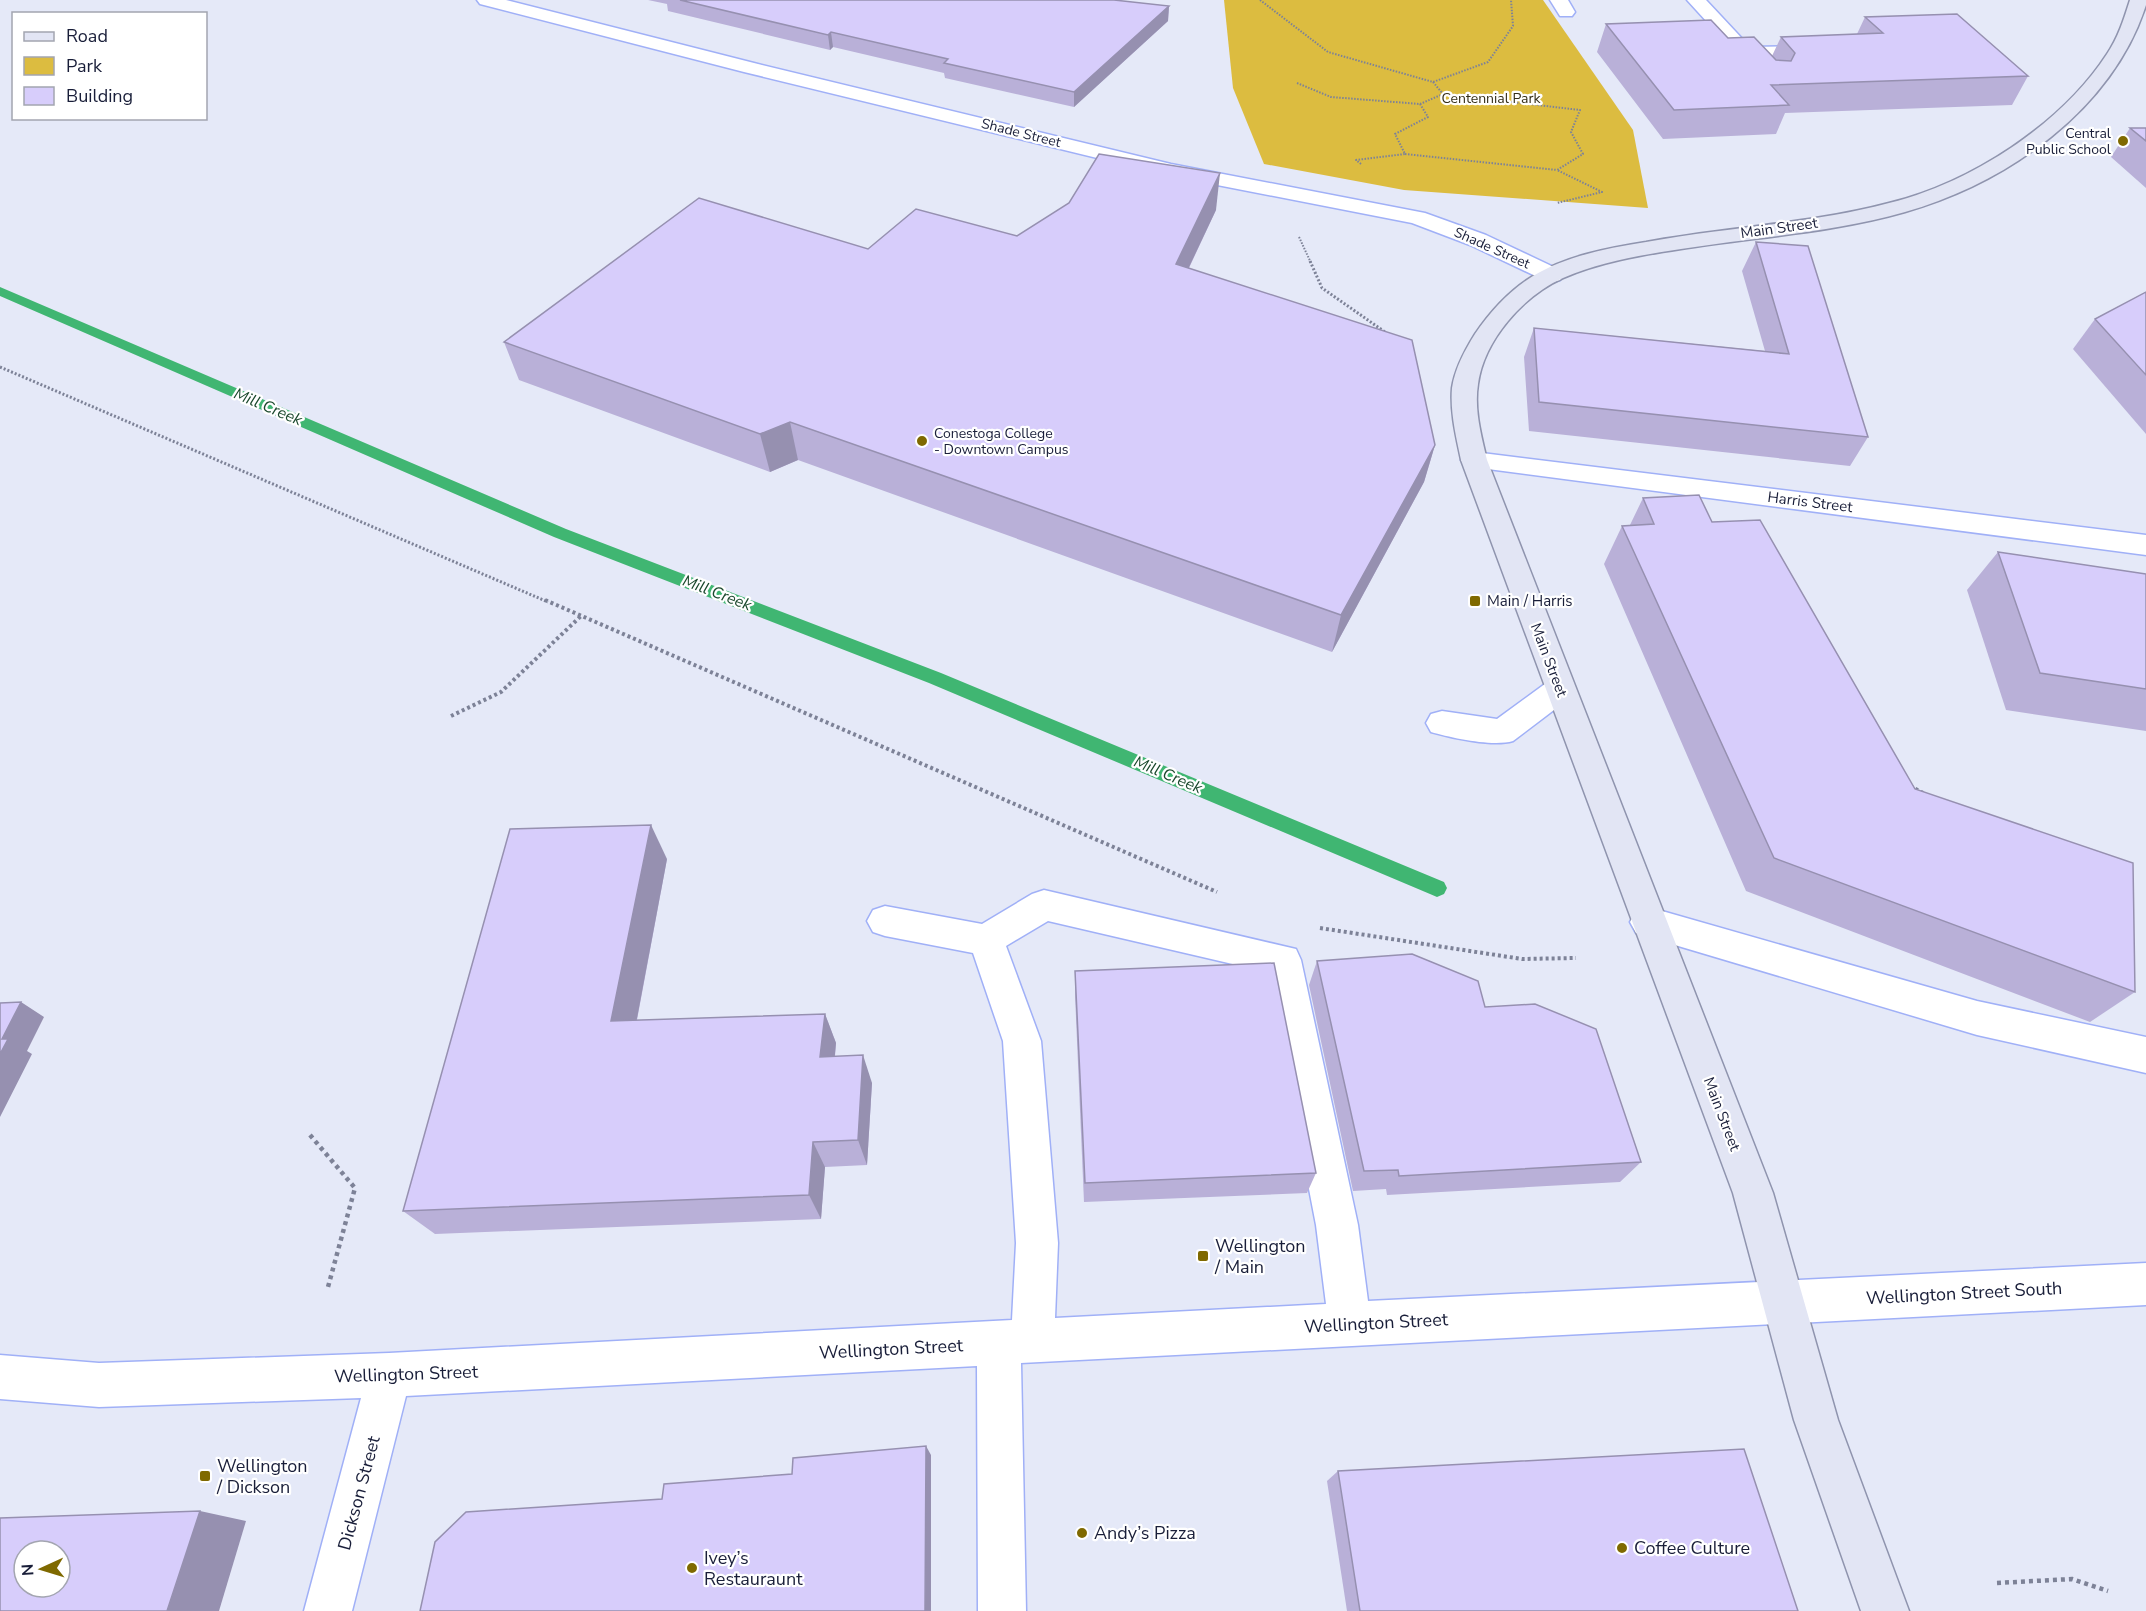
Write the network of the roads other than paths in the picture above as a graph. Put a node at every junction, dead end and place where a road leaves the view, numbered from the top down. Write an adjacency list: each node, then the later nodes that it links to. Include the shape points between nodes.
1 (486, 0): 7 (street, Shade Street, via 1171,171 1439,224)
2 (1696, 0): 5 (street)
3 (2139, 0): 7 (main road, Main Street, via 2112,61 2082,96 2028,144 1961,185 1898,207 1857,216 1623,251)
4 (1839, 50): 5 (street)
5 (1745, 53): 6 (street)
6 (1758, 68)
7 (1552, 275): 8 (main road, Main Street, via 1514,302 1487,332 1472,362 1466,403)
8 (1474, 460): 9 (street, Harris Street); 10 (main road, Main Street)
9 (2146, 545)
10 (1560, 689): 11 (street, via 1502,732); 13 (main road, Main Street)
11 (1442, 723)
12 (885, 921): 14 (street)
13 (1648, 922): 15 (street, via 1977,1018); 17 (main road, Main Street, via 1753,1193)
14 (986, 940): 18 (street, via 1044,905 1283,960 1337,1225); 19 (street, via 1022,1041 1037,1243)
15 (2146, 1056)
16 (2146, 1284): 17 (street, Wellington Street South)
17 (1782, 1301): 18 (street, Wellington Street); 24 (main road, Main Street, via 1815,1420)
18 (1350, 1324): 19 (street, Wellington Street)
19 (1016, 1342): 20 (street, Wellington Street); 23 (street)
20 (389, 1375): 21 (street, Wellington Street, via 99,1385); 22 (street, Dickson Street)
21 (0, 1377)
22 (328, 1611)
23 (1002, 1611)
24 (1885, 1611)

